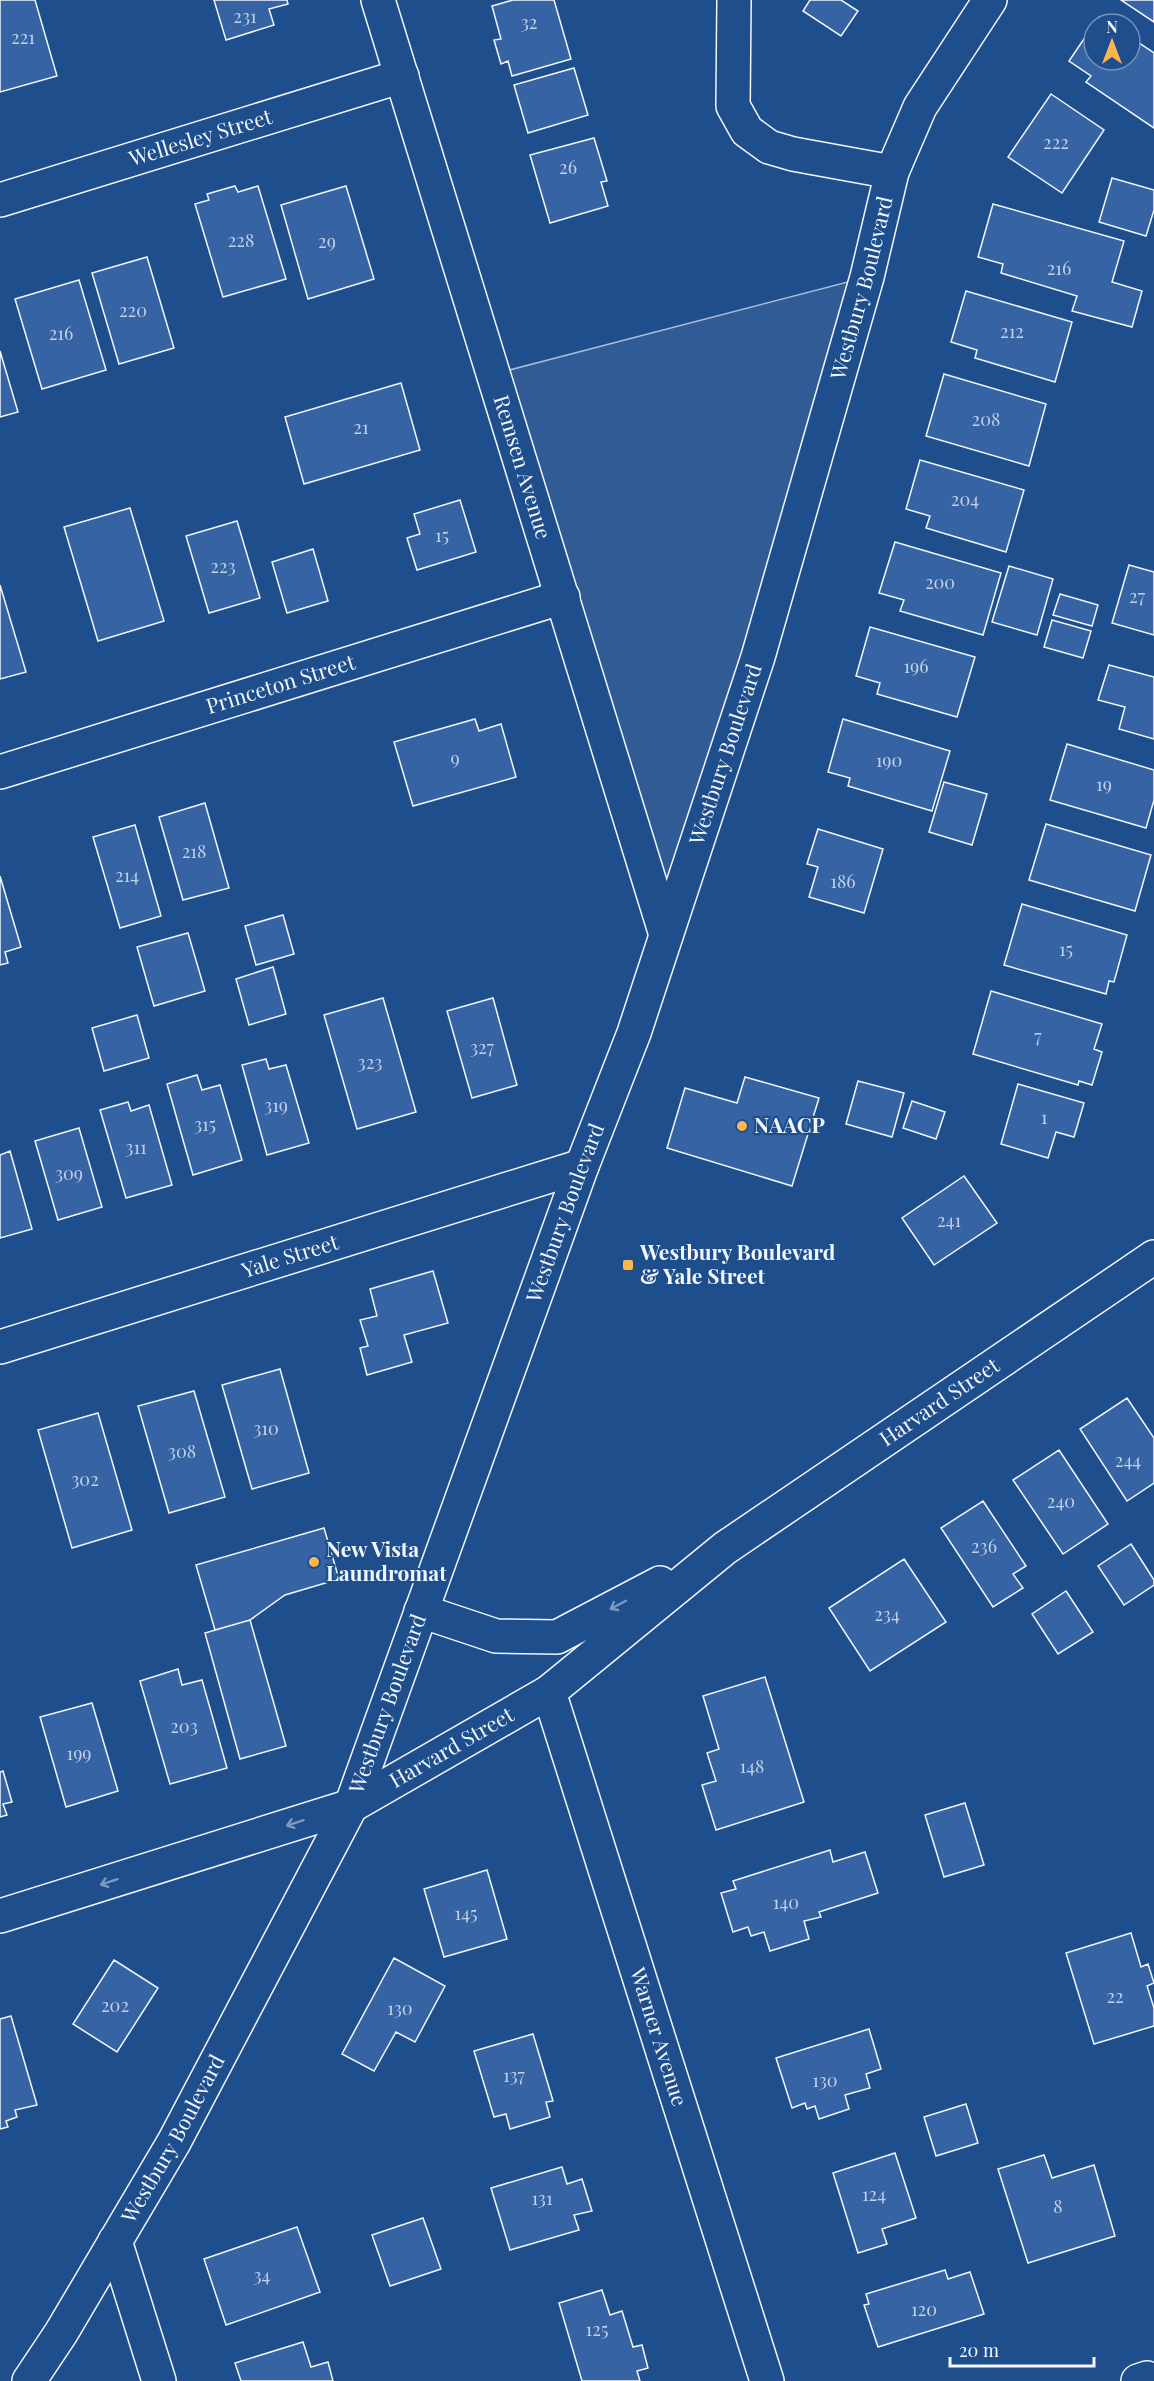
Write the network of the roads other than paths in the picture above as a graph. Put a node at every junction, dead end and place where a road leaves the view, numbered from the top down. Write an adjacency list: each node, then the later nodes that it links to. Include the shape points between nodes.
1 (378, 0): 4 (street, Remsen Avenue)
2 (734, 0): 5 (street, via 733,106 747,130 769,147 793,154)
3 (990, 0): 5 (street, Westbury Boulevard, via 920,107)
4 (402, 76): 6 (street, Wellesley Street); 7 (street, Remsen Avenue)
5 (892, 172): 9 (street, Westbury Boulevard, via 867,277 758,657)
6 (0, 201)
7 (563, 597): 8 (street, Princeton Street); 9 (street, Remsen Avenue)
8 (0, 772)
9 (666, 935): 10 (street, Westbury Boulevard, via 634,1033)
10 (582, 1166): 12 (street, Yale Street); 14 (street, Westbury Boulevard)
11 (1154, 1257): 13 (street, Harvard Street)
12 (0, 1347)
13 (725, 1548): 14 (street, Harvard Street, one-way to 14, via 558,1637 496,1636); 15 (street, Harvard Street)
14 (421, 1611): 16 (street, Westbury Boulevard)
15 (549, 1692): 16 (street, Harvard Street); 21 (street, Warner Avenue)
16 (351, 1806): 17 (street, Harvard Street, one-way to 17); 18 (street, Westbury Boulevard, via 174,2142)
17 (0, 1916)
18 (115, 2241): 19 (street, Westbury Boulevard); 20 (street)
19 (29, 2381)
20 (159, 2381)
21 (767, 2381)

